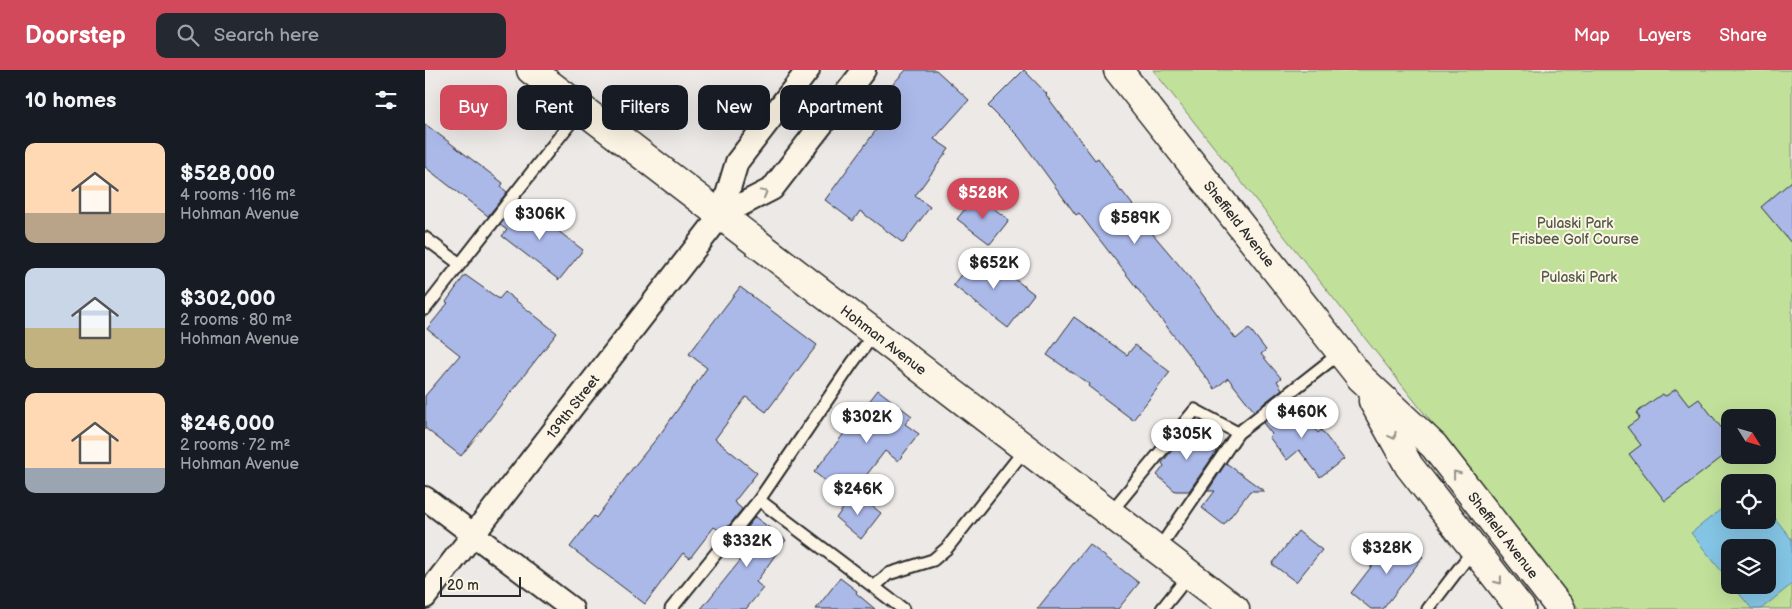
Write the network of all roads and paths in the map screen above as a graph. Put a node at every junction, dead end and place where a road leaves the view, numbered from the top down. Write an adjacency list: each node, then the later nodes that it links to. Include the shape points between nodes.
1 (531, 70): 5 (street, Hohman Avenue)
2 (808, 70): 8 (street, 139th Street, via 737,162)
3 (864, 70): 8 (street, 139th Street, one-way to 3, via 771,189)
4 (1118, 70): 13 (street, Sheffield Avenue)
5 (551, 85)
6 (592, 116): 8 (street, Hohman Avenue)
7 (565, 130): 10 (lane)
8 (721, 215): 12 (street, Hohman Avenue); 20 (street, 139th Street)
9 (425, 238): 10 (lane)
10 (460, 264): 11 (lane)
11 (425, 309)
12 (875, 333): 16 (street, Hohman Avenue); 18 (lane)
13 (1340, 353): 14 (street, Sheffield Avenue); 15 (lane)
14 (1361, 378): 21 (street, Sheffield Avenue, one-way to 21, via 1409,466); 33 (street, Sheffield Avenue, one-way to 14, via 1433,446)
15 (1238, 433): 19 (lane, via 1195,410); 22 (lane)
16 (1026, 448): 19 (street, Hohman Avenue); 24 (lane, via 947,548 933,560 888,574)
17 (425, 498): 20 (street)
18 (759, 500): 24 (lane); 28 (lane)
19 (1110, 513): 22 (street, Hohman Avenue)
20 (472, 534): 25 (street, 139th Street); 27 (street)
21 (1475, 549): 31 (lane); 32 (street, Sheffield Avenue, one-way to 32)
22 (1158, 550): 23 (street, Hohman Avenue)
23 (1190, 574): 26 (street, Hohman Avenue); 30 (lane)
24 (873, 588): 29 (lane)
25 (425, 597)
26 (1225, 606)
27 (572, 609)
28 (671, 609)
29 (903, 609)
30 (1162, 609)
31 (1428, 609)
32 (1521, 609)
33 (1561, 609)

